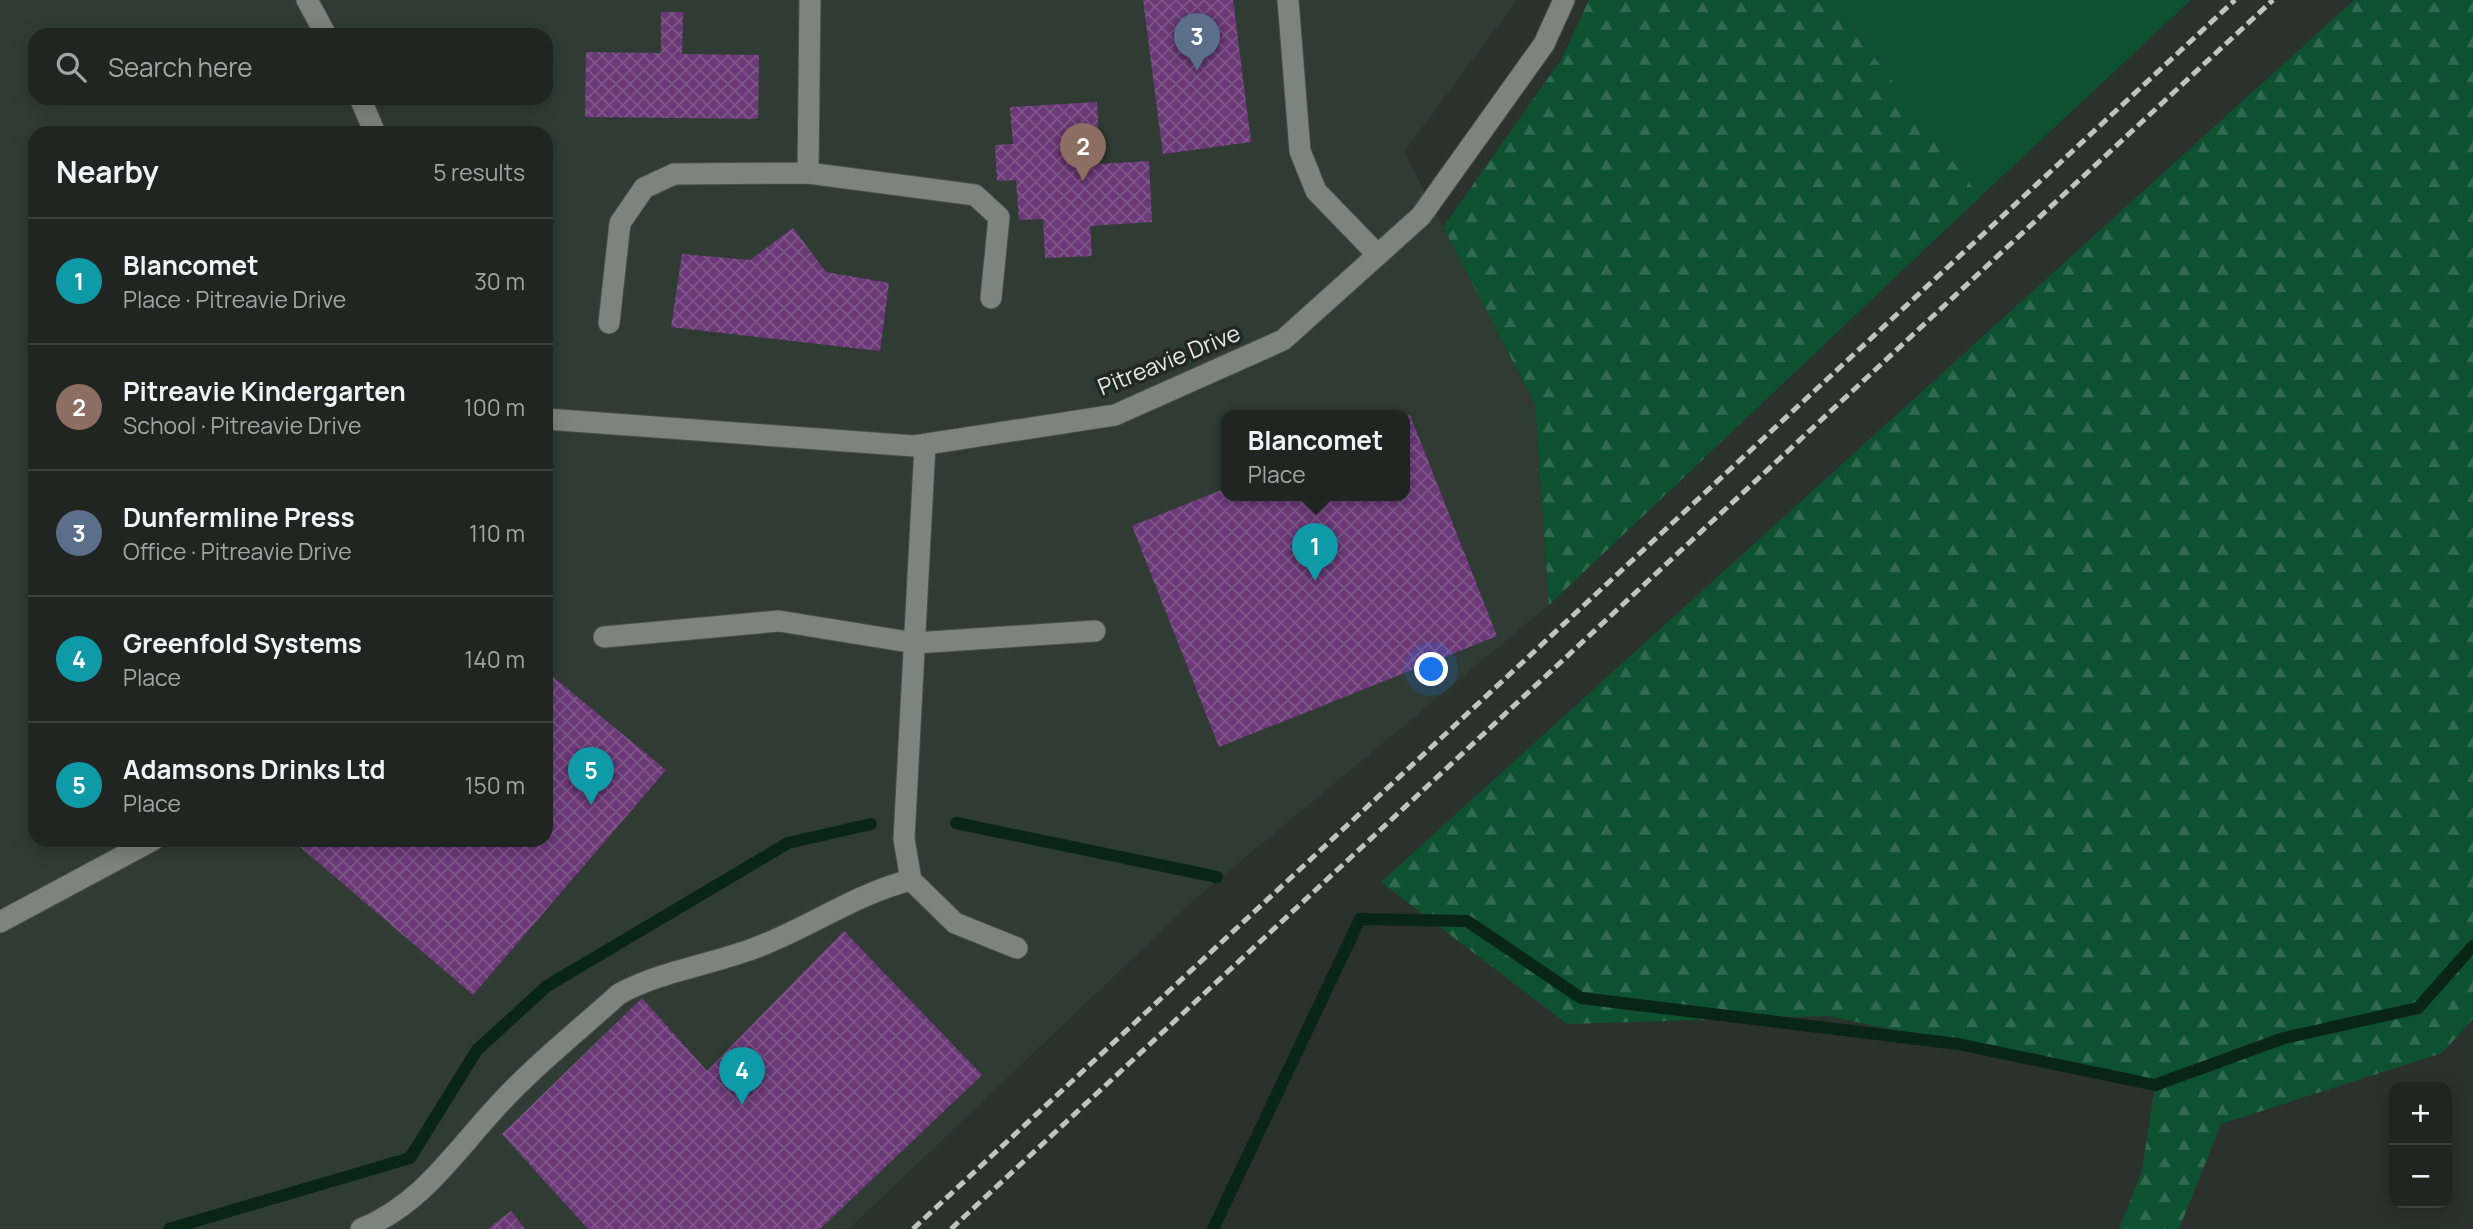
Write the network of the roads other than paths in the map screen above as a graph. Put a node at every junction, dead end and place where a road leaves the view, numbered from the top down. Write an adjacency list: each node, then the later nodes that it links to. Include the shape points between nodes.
1 (307, 0): 5 (street)
2 (810, 0): 8 (street)
3 (1288, 0): 9 (street, via 1300,151 1316,191)
4 (1564, 0): 9 (street, Pitreavie Drive, via 1544,44 1421,216)
5 (322, 28)
6 (363, 105): 7 (street)
7 (372, 126)
8 (808, 173): 10 (street, via 975,195 999,217); 11 (street, via 674,173 644,188 620,223)
9 (1378, 255): 13 (street, Pitreavie Drive, via 1283,340 1115,415)
10 (991, 298)
11 (609, 323)
12 (553, 419): 13 (street, Pitreavie Drive)
13 (925, 445): 16 (street)
14 (1096, 631): 16 (street)
15 (604, 638): 16 (street, via 779,621)
16 (915, 643): 18 (street, via 904,839)
17 (140, 847): 19 (street)
18 (911, 880): 20 (street, via 955,923); 21 (street, via 879,888 753,949 641,982 619,994 492,1111 422,1193 398,1212)
19 (0, 922)
20 (1017, 948)
21 (361, 1229)

